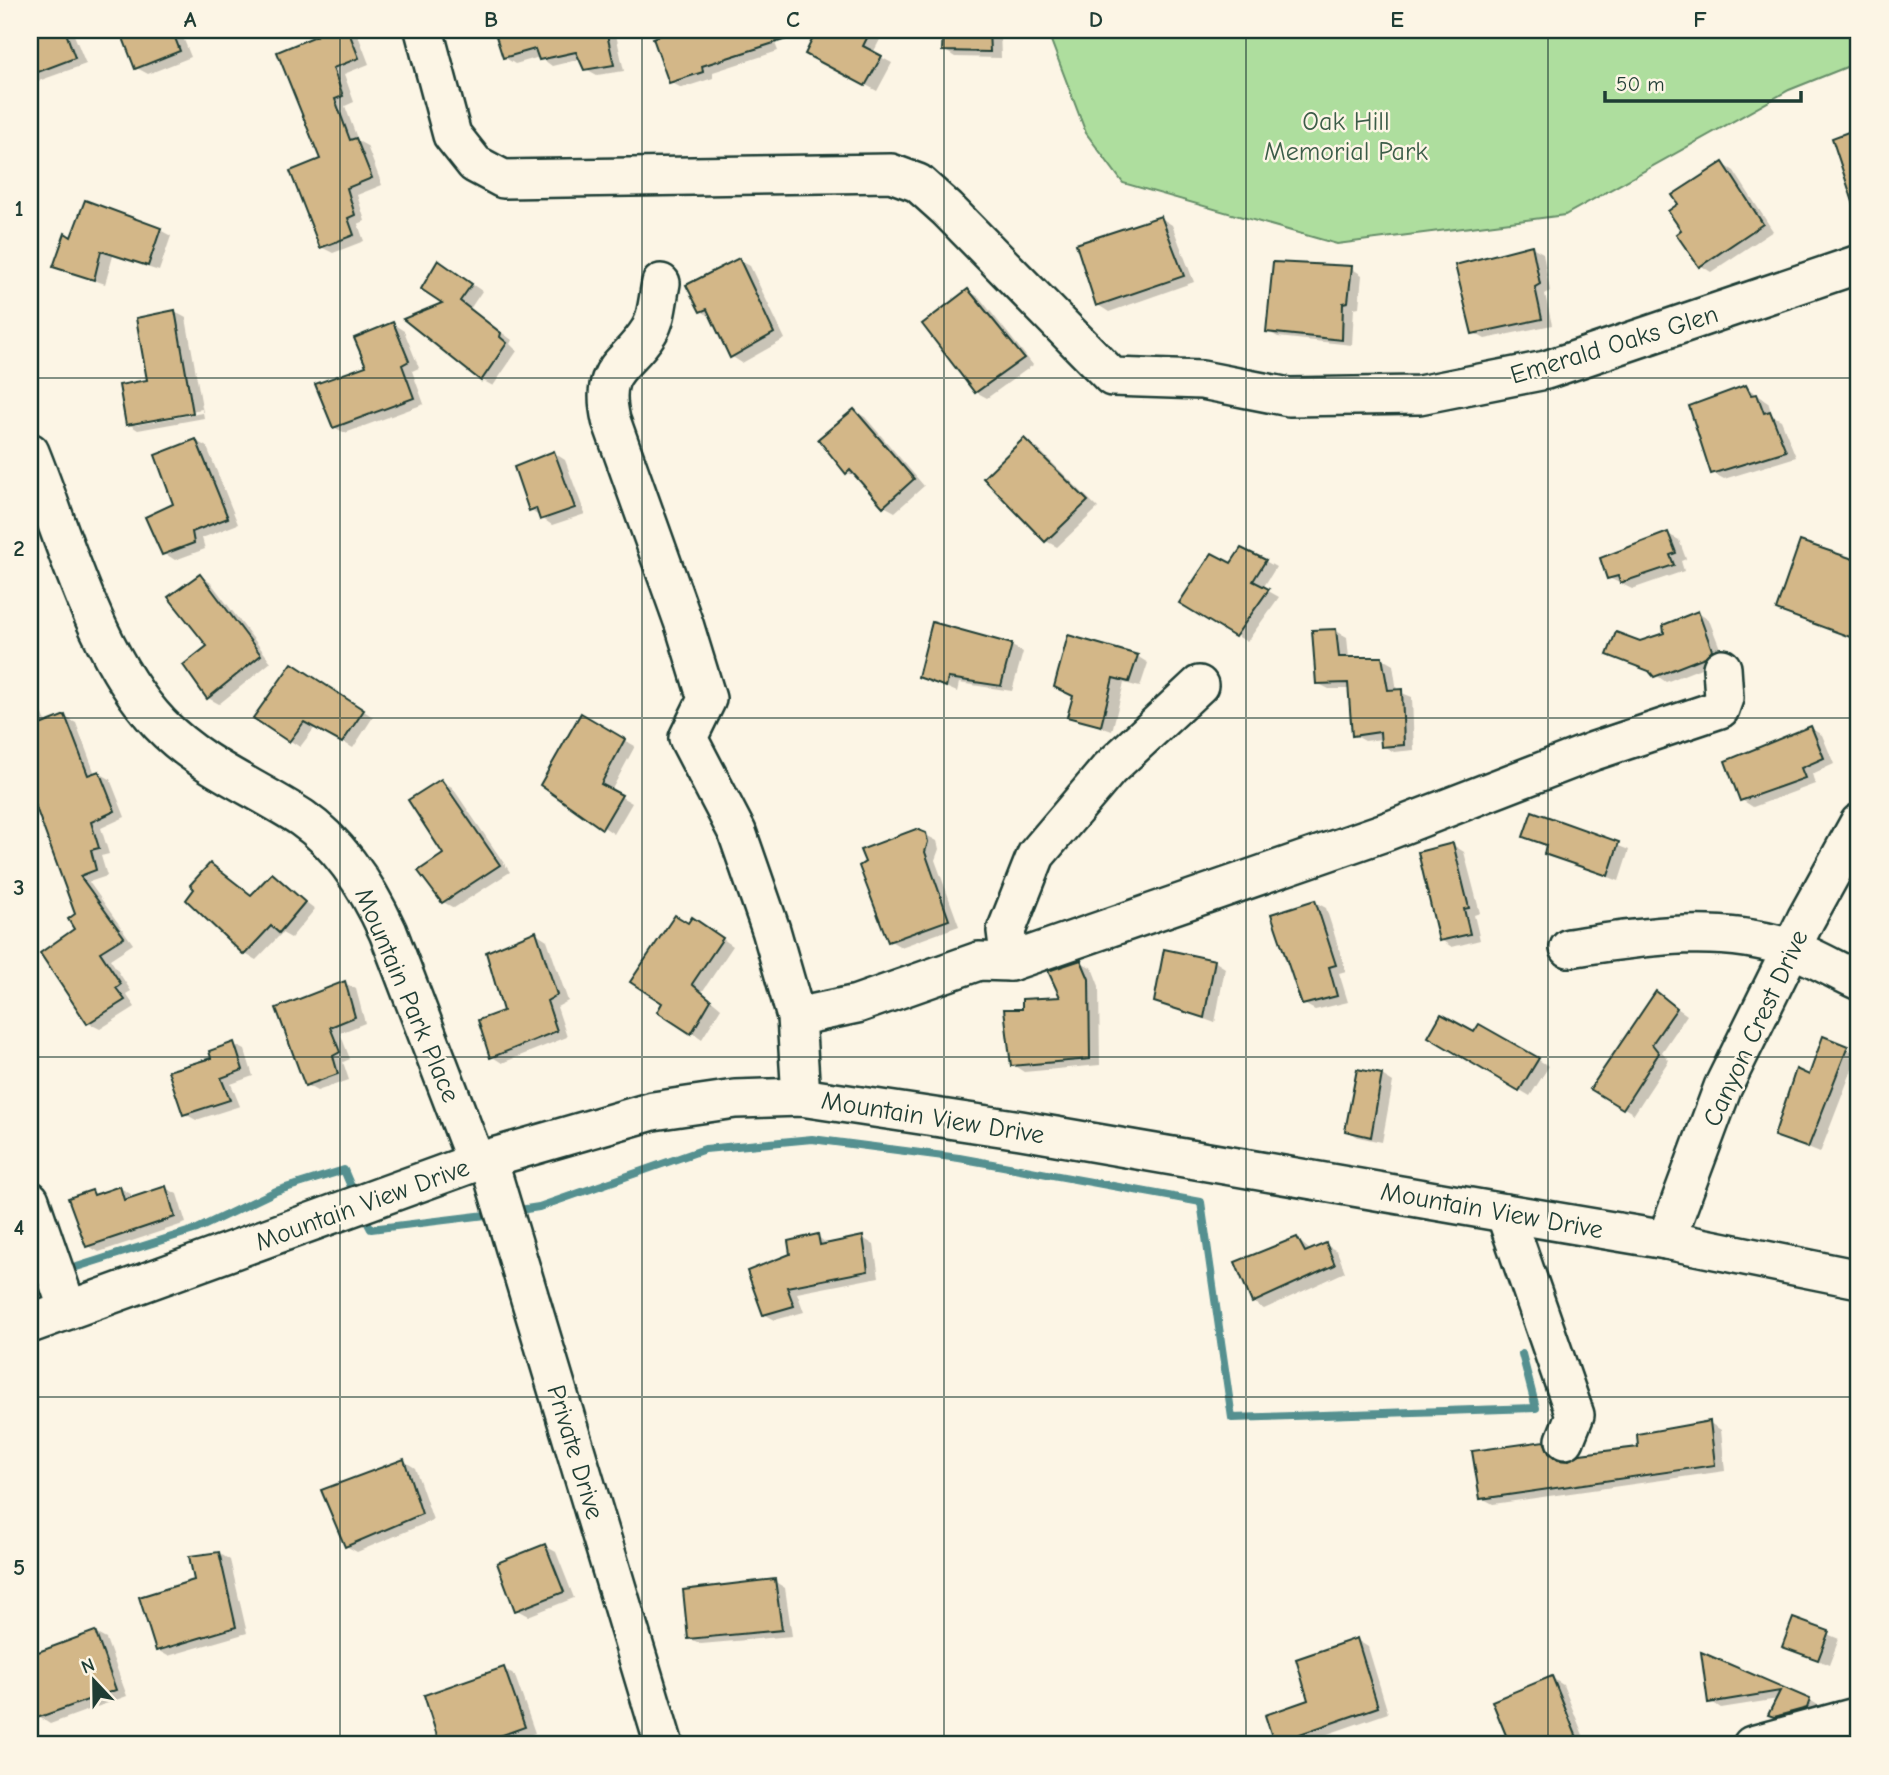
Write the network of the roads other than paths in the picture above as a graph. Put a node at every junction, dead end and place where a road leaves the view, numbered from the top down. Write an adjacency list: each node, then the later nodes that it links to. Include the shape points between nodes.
1 (424, 30): 2 (street, Emerald Oaks Glen, via 452,135 475,164 503,179 891,173 918,183 947,209 1112,377 1202,380 1289,397 1419,395 1546,370)
2 (1859, 264)
3 (661, 283): 12 (street, via 650,330 615,369 606,395 707,699 688,738 737,832)
4 (30, 452): 14 (street, Mountain Park Place, via 104,639 128,685 162,725 198,756 305,820 356,872 388,932)
5 (1722, 668): 10 (street, via 1720,709 1696,719 1594,751 1385,832)
6 (1199, 685): 10 (street, via 1109,769 1036,855 1006,931)
7 (1859, 823): 9 (street, Canyon Crest Drive)
8 (1569, 948): 9 (street, via 1715,933)
9 (1792, 949): 11 (street); 17 (street, Canyon Crest Drive, via 1723,1087)
10 (1010, 962): 12 (street, via 979,961 857,1004)
11 (1859, 981)
12 (796, 1017): 13 (street)
13 (801, 1097): 14 (street, Mountain View Drive, via 735,1099 653,1111); 16 (street, Mountain View Drive)
14 (482, 1161): 19 (street, Mountain View Drive); 23 (street, Private Drive)
15 (30, 1200): 19 (street)
16 (1506, 1213): 17 (street, Mountain View Drive); 21 (street, via 1575,1415)
17 (1666, 1240): 18 (street, Mountain View Drive)
18 (1859, 1279)
19 (68, 1310): 20 (street, Mountain View Drive)
20 (30, 1324)
21 (1565, 1440)
22 (1859, 1716): 24 (street)
23 (664, 1745)
24 (1752, 1745)

